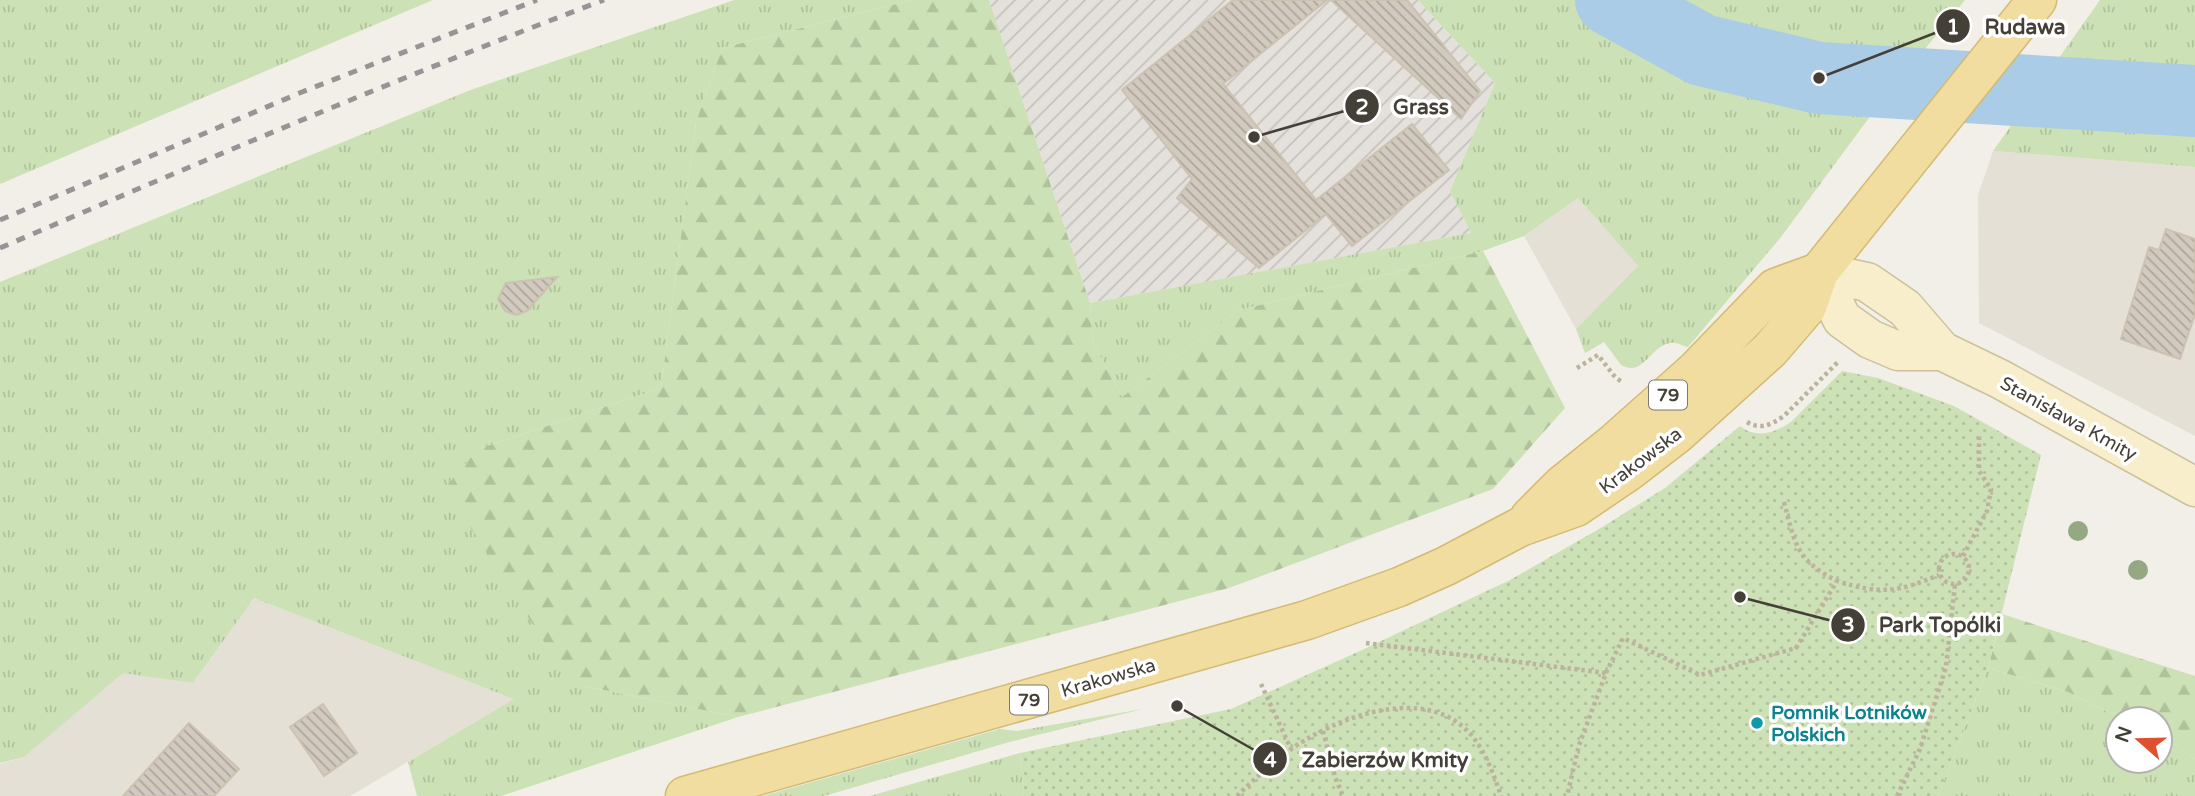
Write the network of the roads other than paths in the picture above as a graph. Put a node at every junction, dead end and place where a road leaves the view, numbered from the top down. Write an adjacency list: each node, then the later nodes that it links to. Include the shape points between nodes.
1 (2037, 0): 2 (main road)
2 (1819, 272): 3 (main road, Stanisława Kmity, via 1843,319 1870,339 1898,351 1942,351); 4 (main road, Krakowska / 79, via 1775,288 1696,370 1520,527 1446,566 1307,620)
3 (2195, 487)
4 (685, 796)

